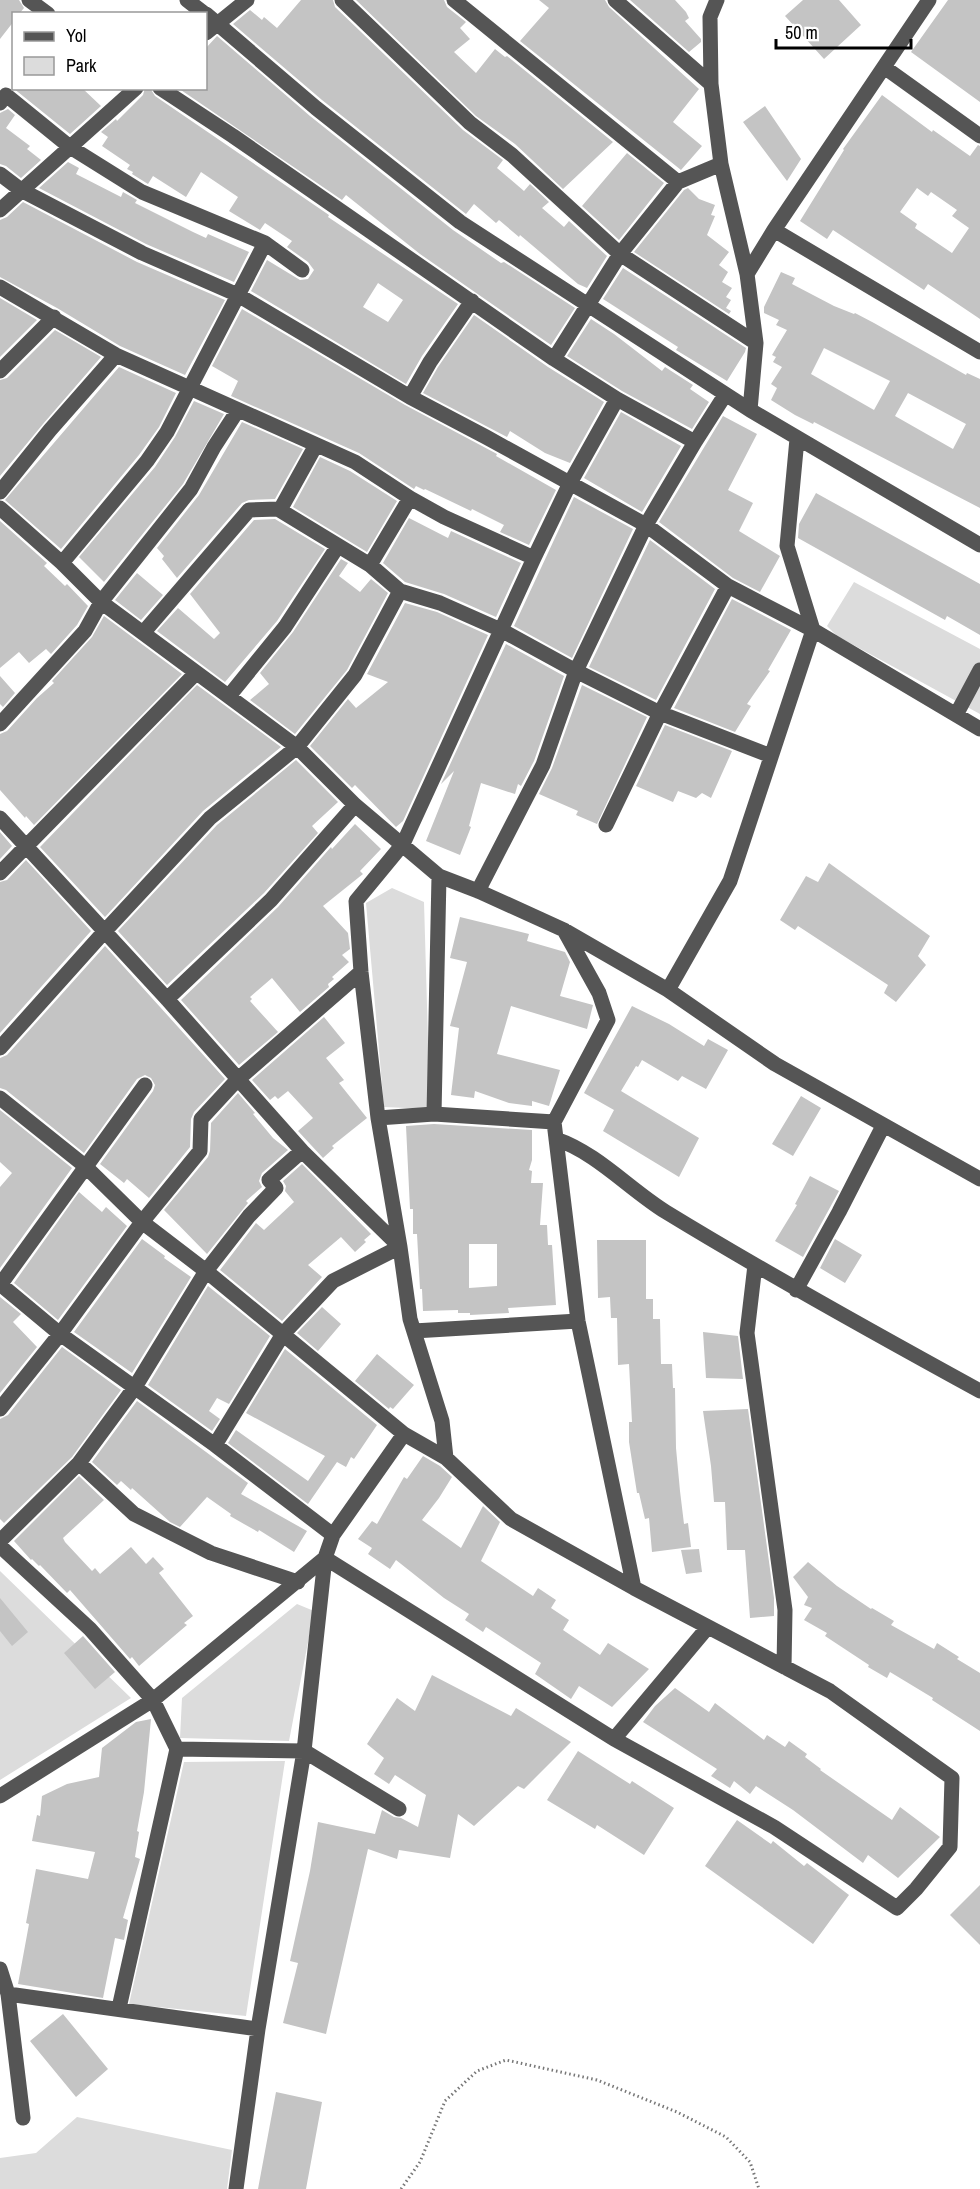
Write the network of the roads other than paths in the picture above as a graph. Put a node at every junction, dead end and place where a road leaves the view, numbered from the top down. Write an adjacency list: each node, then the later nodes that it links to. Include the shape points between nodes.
1 (187, 0): 10 (street)
2 (247, 0): 12 (street)
3 (342, 0): 28 (street, via 470,123 512,155)
4 (454, 0): 23 (street)
5 (615, 0): 15 (street)
6 (717, 0): 15 (street, via 710,17)
7 (929, 0): 14 (street)
8 (33, 1): 9 (street)
9 (46, 12)
10 (202, 12)
11 (207, 15): 12 (street)
12 (218, 23): 13 (street); 34 (street, via 316,108 460,222)
13 (207, 32)
14 (884, 67): 19 (street); 26 (street)
15 (711, 84): 21 (street)
16 (133, 90): 20 (street)
17 (163, 90): 33 (street)
18 (0, 103): 20 (street, via 6,95)
19 (980, 136)
20 (70, 147): 24 (street); 27 (street, via 142,192)
21 (721, 164): 23 (street); 30 (street)
22 (0, 174): 24 (street)
23 (678, 182): 28 (street)
24 (21, 190): 25 (street); 32 (street, via 142,253)
25 (0, 210)
26 (774, 230): 30 (street); 37 (street)
27 (265, 243): 29 (street); 32 (street)
28 (620, 254): 34 (street); 36 (street)
29 (302, 270)
30 (747, 274): 36 (street)
31 (0, 287): 35 (street)
32 (238, 295): 41 (street); 43 (street)
33 (472, 301): 39 (street); 43 (street)
34 (588, 304): 39 (street); 42 (street)
35 (54, 317): 38 (street); 40 (street)
36 (756, 343): 46 (street)
37 (980, 352)
38 (116, 355): 41 (street); 51 (street)
39 (554, 359): 44 (street)
40 (0, 370)
41 (189, 388): 45 (street); 59 (street, via 167,432 147,460)
42 (725, 395): 46 (street); 48 (street)
43 (410, 397): 50 (street)
44 (617, 399): 48 (street); 50 (street)
45 (238, 410): 49 (street); 63 (street, via 191,489)
46 (750, 410): 47 (street)
47 (797, 439): 56 (street); 65 (street, via 787,546)
48 (695, 442): 55 (street)
49 (316, 445): 52 (street, via 356,462); 54 (street)
50 (570, 483): 55 (street); 58 (street)
51 (0, 492)
52 (410, 498): 58 (street); 60 (street)
53 (0, 508): 59 (street)
54 (280, 510): 57 (street); 66 (street, via 249,510)
55 (646, 525): 61 (street); 68 (street)
56 (980, 545)
57 (338, 546): 60 (street); 70 (street, via 285,627)
58 (534, 558): 64 (street)
59 (62, 563): 63 (street)
60 (370, 565): 62 (street)
61 (728, 586): 65 (street); 71 (street)
62 (400, 591): 64 (street, via 440,603); 75 (street, via 355,675)
63 (101, 602): 66 (street); 73 (street, via 86,631)
64 (501, 630): 68 (street); 80 (street)
65 (813, 630): 72 (street); 76 (street)
66 (143, 633): 69 (street)
67 (980, 670): 72 (street)
68 (576, 671): 71 (street); 84 (street, via 543,765)
69 (196, 673): 70 (street); 81 (street)
70 (229, 696): 75 (street)
71 (660, 713): 76 (street); 79 (street)
72 (956, 714): 74 (street)
73 (0, 724)
74 (980, 729)
75 (297, 747): 77 (street); 86 (street, via 210,818)
76 (771, 756): 88 (street, via 730,881)
77 (355, 805): 80 (street); 89 (street, via 271,900)
78 (0, 818): 81 (street)
79 (606, 825)
80 (403, 844): 83 (street); 87 (street, via 356,901)
81 (27, 848): 82 (street); 86 (street)
82 (0, 873)
83 (439, 876): 84 (street); 94 (street)
84 (478, 891): 85 (street)
85 (564, 930): 88 (street); 96 (street, via 599,993 608,1020)
86 (104, 932): 89 (street); 90 (street)
87 (361, 972): 91 (street); 95 (street)
88 (668, 990): 97 (street, via 775,1064)
89 (167, 999): 91 (street)
90 (0, 1048)
91 (237, 1080): 99 (street); 102 (street, via 201,1119 200,1151)
92 (145, 1085): 100 (street)
93 (0, 1098): 100 (street)
94 (434, 1114): 95 (street); 96 (street)
95 (378, 1118): 103 (street)
96 (554, 1122): 98 (street)
97 (884, 1126): 101 (street); 107 (street)
98 (556, 1139): 104 (street, via 574,1145 663,1210); 108 (street)
99 (302, 1151): 103 (street); 105 (street, via 269,1180 276,1188)
100 (85, 1167): 102 (street); 106 (street)
101 (980, 1179)
102 (142, 1222): 105 (street); 110 (street)
103 (400, 1247): 109 (street); 111 (street, via 333,1281)
104 (755, 1265): 107 (street); 126 (street, via 747,1333 784,1610)
105 (206, 1271): 111 (street); 112 (street)
106 (0, 1285): 110 (street)
107 (796, 1290): 113 (street)
108 (578, 1321): 109 (street); 124 (street)
109 (414, 1331): 117 (street, via 442,1420)
110 (60, 1334): 112 (street); 114 (street)
111 (283, 1334): 115 (street); 116 (street)
112 (135, 1387): 116 (street); 118 (street)
113 (980, 1391)
114 (0, 1409)
115 (404, 1434): 117 (street); 119 (street)
116 (215, 1445): 119 (street)
117 (446, 1458): 124 (street, via 512,1519)
118 (79, 1463): 120 (street); 123 (street, via 134,1514 211,1553)
119 (333, 1535): 122 (street)
120 (0, 1541)
121 (0, 1546): 127 (street, via 90,1629)
122 (325, 1558): 123 (street); 128 (street); 130 (street)
123 (298, 1582): 127 (street)
124 (634, 1588): 125 (street)
125 (708, 1627): 126 (street); 128 (street)
126 (784, 1667): 128 (street, via 830,1691 952,1778 950,1847 897,1908 774,1827)
127 (153, 1700): 129 (street); 131 (street)
128 (614, 1739)
129 (177, 1749): 130 (street); 135 (street)
130 (304, 1751): 132 (street); 136 (street)
131 (0, 1796)
132 (399, 1809)
133 (0, 1969): 134 (street)
134 (8, 1994): 135 (street); 137 (street)
135 (119, 2008): 136 (street)
136 (258, 2030): 138 (street)
137 (23, 2118)
138 (236, 2189)

